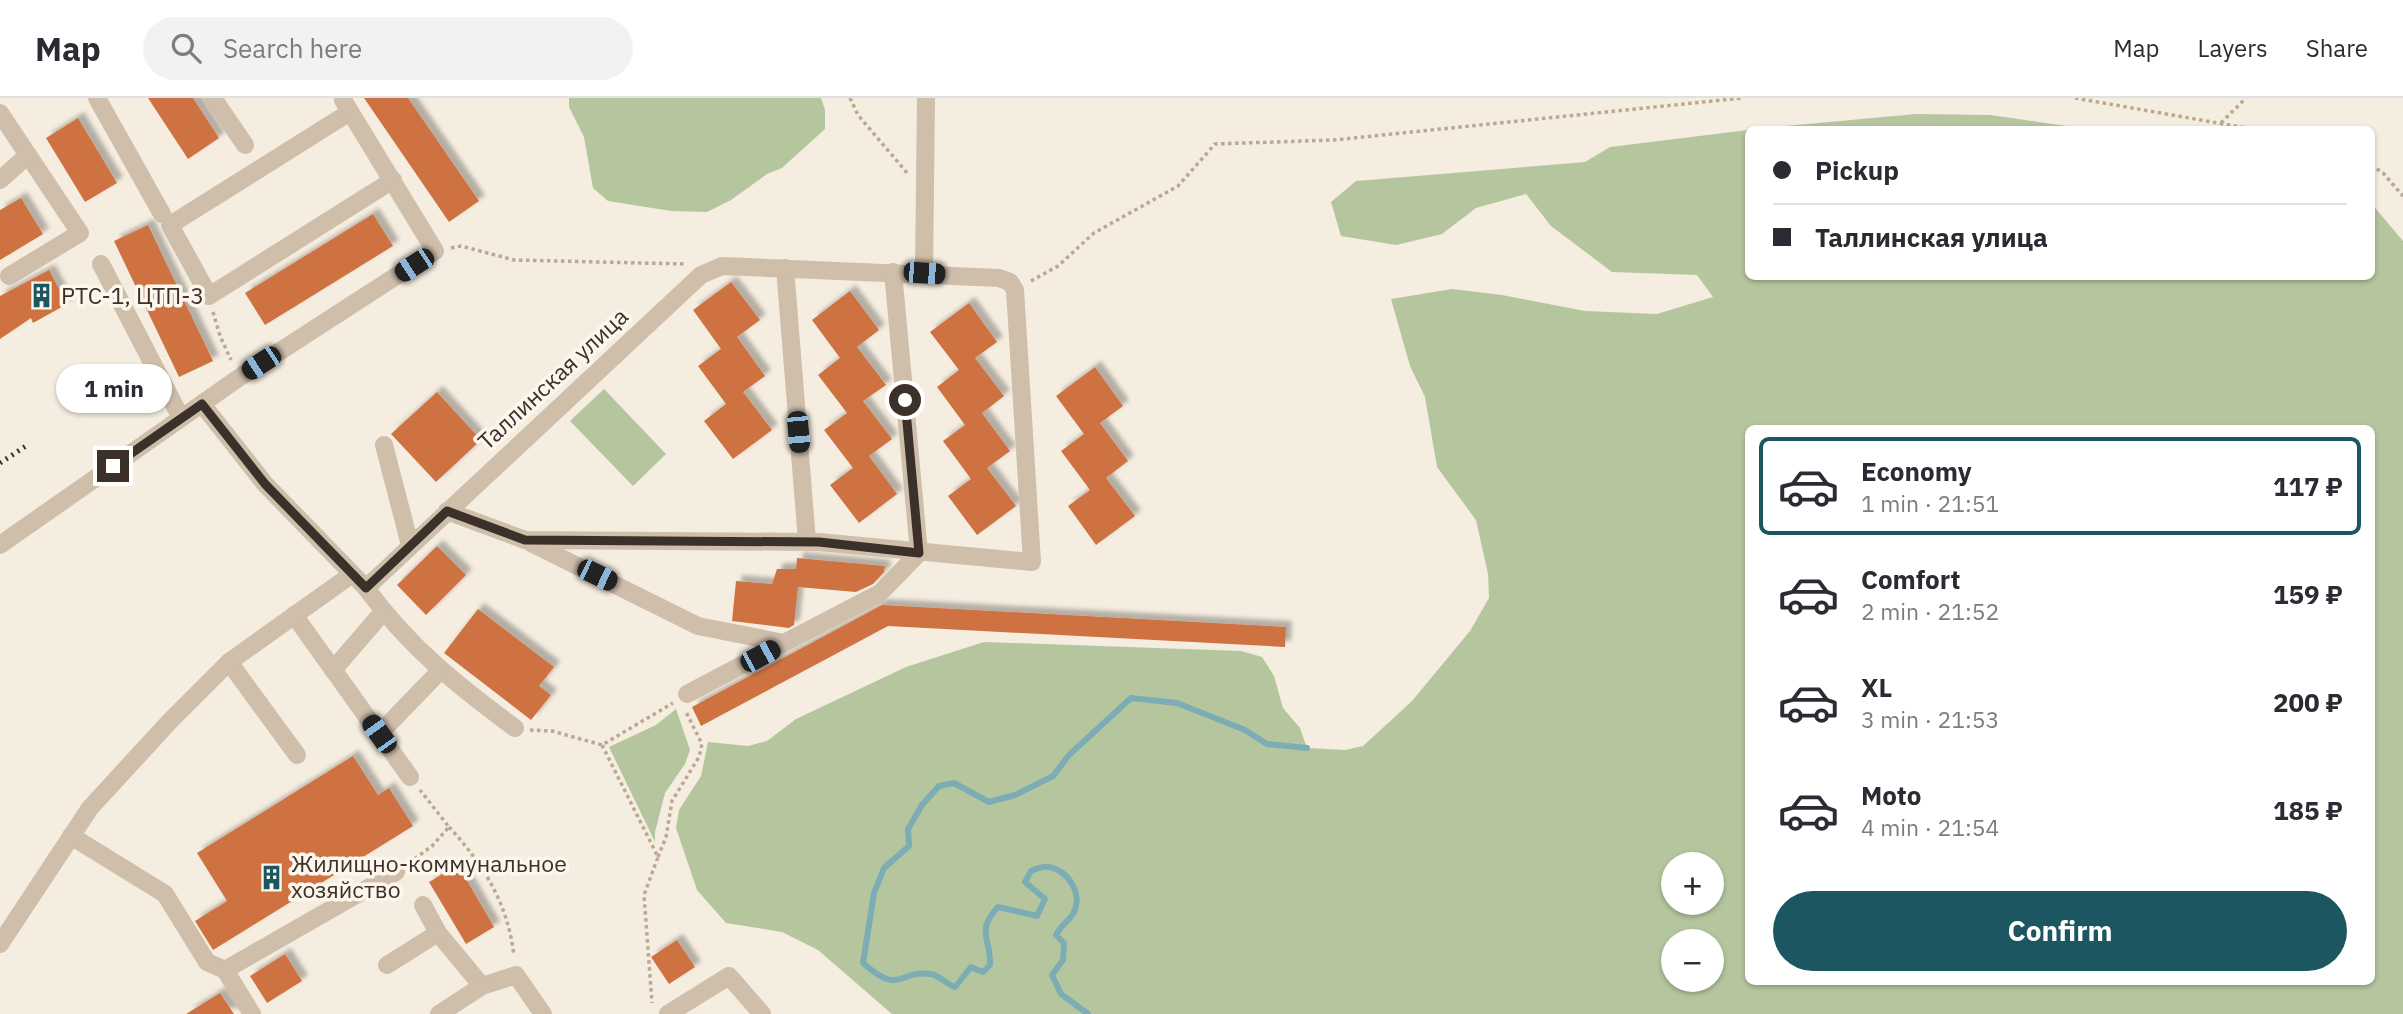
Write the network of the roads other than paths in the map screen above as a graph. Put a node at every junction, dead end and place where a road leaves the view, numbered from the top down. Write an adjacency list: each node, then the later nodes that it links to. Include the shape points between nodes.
1 (97, 98): 10 (street)
2 (214, 98): 6 (street)
3 (926, 98): 14 (street)
4 (344, 102): 9 (street); 10 (street)
5 (0, 113): 7 (street)
6 (245, 145)
7 (27, 155): 8 (street); 15 (street, via 80,233)
8 (0, 180)
9 (393, 180): 10 (street, via 209,296); 16 (street, via 435,251)
10 (165, 219)
11 (101, 264): 17 (street)
12 (785, 268): 13 (street, Таллинская улица); 19 (street, Таллинская улица, via 722,265 701,275); 21 (street)
13 (893, 272): 14 (street, Таллинская улица); 24 (street)
14 (924, 273): 24 (street, Таллинская улица, via 999,278 1015,290 1032,562)
15 (9, 276)
16 (202, 404): 17 (street); 25 (street, via 265,484)
17 (181, 418): 22 (street)
18 (383, 445): 23 (street)
19 (447, 511): 20 (street); 23 (street, Таллинская улица)
20 (525, 540): 21 (street); 29 (street, via 698,626)
21 (807, 541): 24 (street)
22 (0, 545)
23 (411, 545): 26 (street, Таллинская улица)
24 (919, 553): 29 (street, via 880,593)
25 (351, 575): 26 (street); 28 (street)
26 (366, 588): 27 (street)
27 (383, 612): 31 (street); 32 (street)
28 (294, 615): 30 (street); 31 (street)
29 (784, 643): 33 (street)
30 (229, 662): 36 (street); 38 (street, via 127,766)
31 (334, 670): 35 (street)
32 (439, 672): 34 (street); 35 (street)
33 (687, 694)
34 (515, 728)
35 (379, 734): 37 (street)
36 (297, 755)
37 (410, 777)
38 (71, 836): 42 (street); 44 (street, via 165,894 207,962)
39 (396, 872): 44 (street)
40 (423, 905): 41 (street)
41 (438, 933): 43 (street); 45 (street)
42 (0, 943)
43 (387, 965)
44 (225, 970): 46 (street)
45 (482, 986): 47 (street); 48 (street, via 516,975)
46 (252, 1014)
47 (439, 1014)
48 (543, 1014)
49 (668, 1014): 50 (street, via 729,976)
50 (762, 1014)

